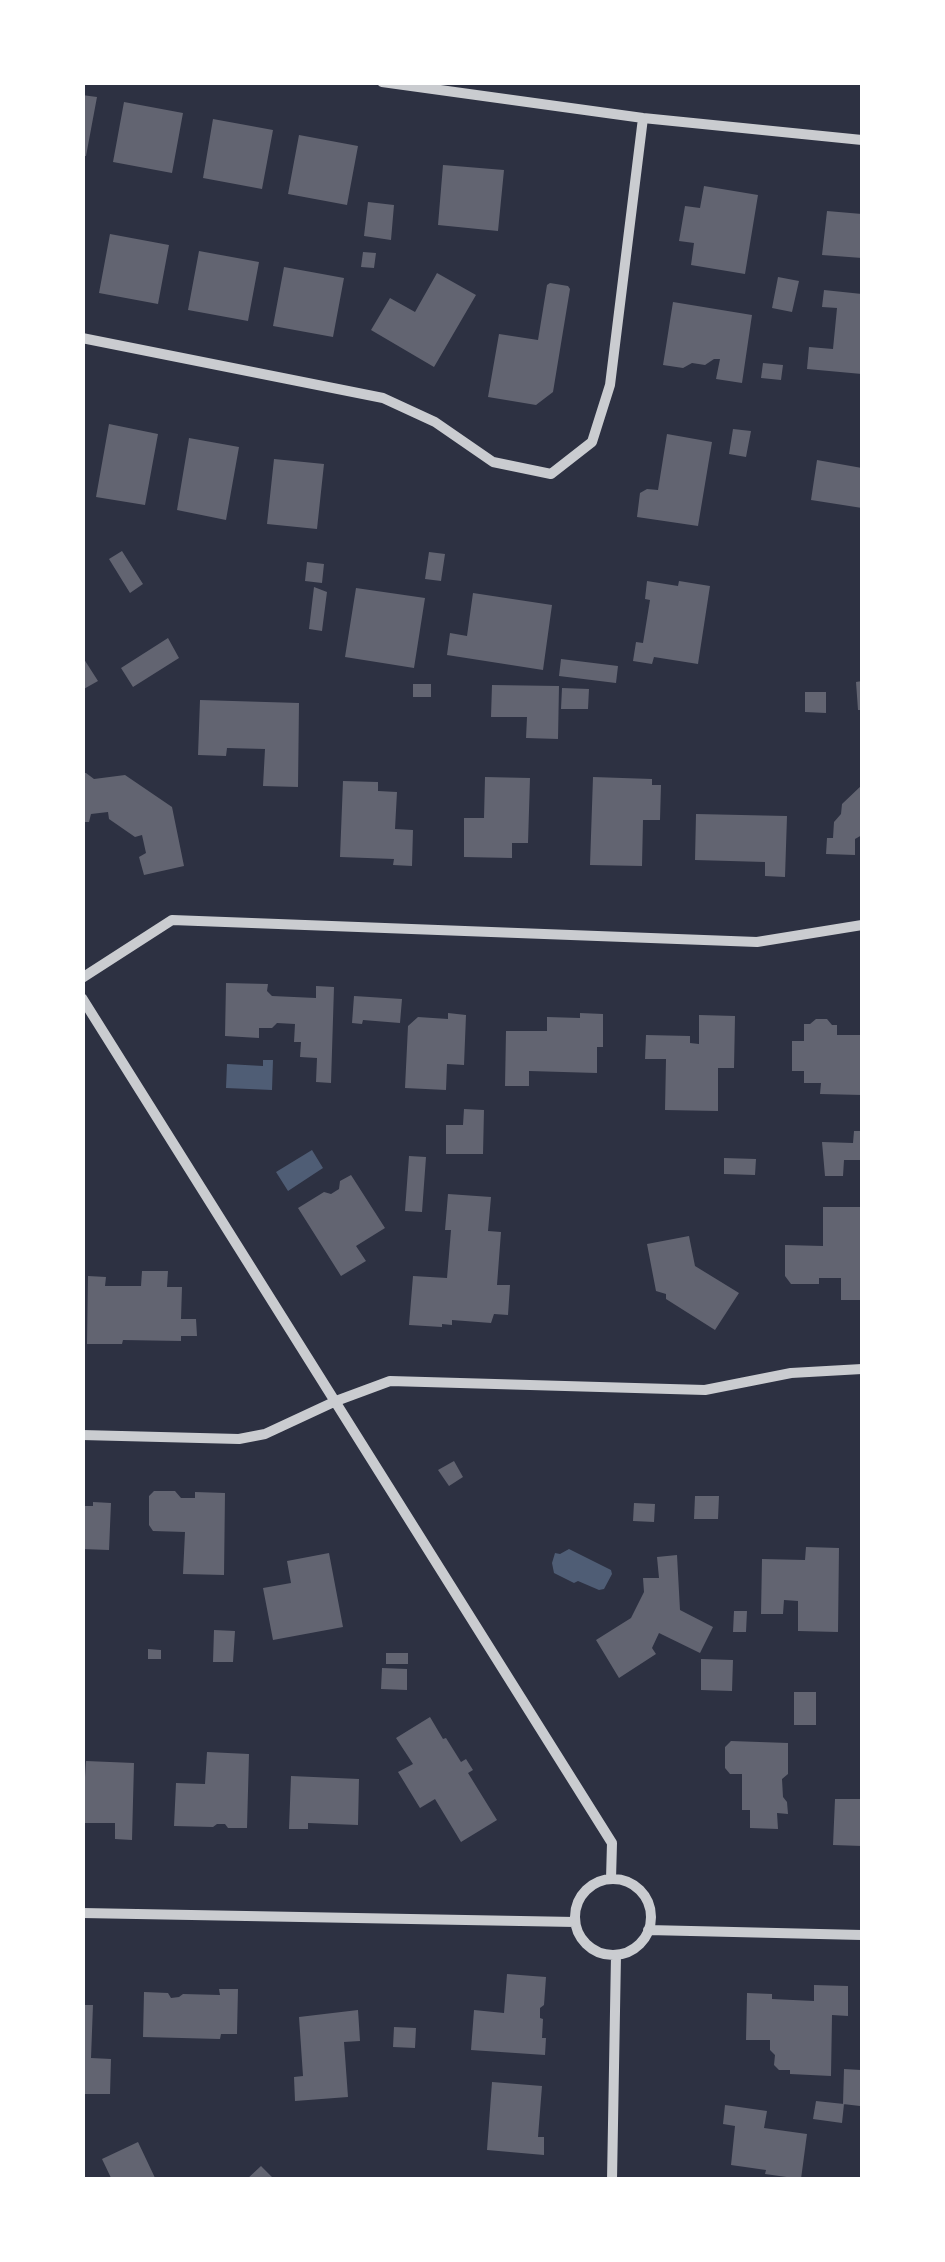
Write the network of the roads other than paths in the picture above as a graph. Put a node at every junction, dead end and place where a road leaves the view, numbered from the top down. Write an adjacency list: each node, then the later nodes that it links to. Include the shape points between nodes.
1 (382, 82): 2 (street)
2 (643, 118): 3 (street); 4 (street, via 610,385 592,442 550,474 493,462 436,422 382,398)
3 (862, 140)
4 (82, 338)
5 (862, 925): 6 (street, via 757,942 172,920)
6 (82, 978)
7 (82, 998): 9 (street)
8 (862, 1369): 9 (street, via 791,1373 705,1390 390,1381)
9 (336, 1402): 10 (street, via 239,1439); 11 (street, via 612,1843)
10 (82, 1434)
11 (612, 1879): 13 (street, via 584,1892); 14 (street, via 640,1890 648,1902)
12 (82, 1912): 13 (street)
13 (575, 1922): 16 (street, via 589,1947)
14 (648, 1930): 15 (street); 16 (street, via 642,1942)
15 (862, 1935)
16 (616, 1955): 17 (street)
17 (612, 2180)

